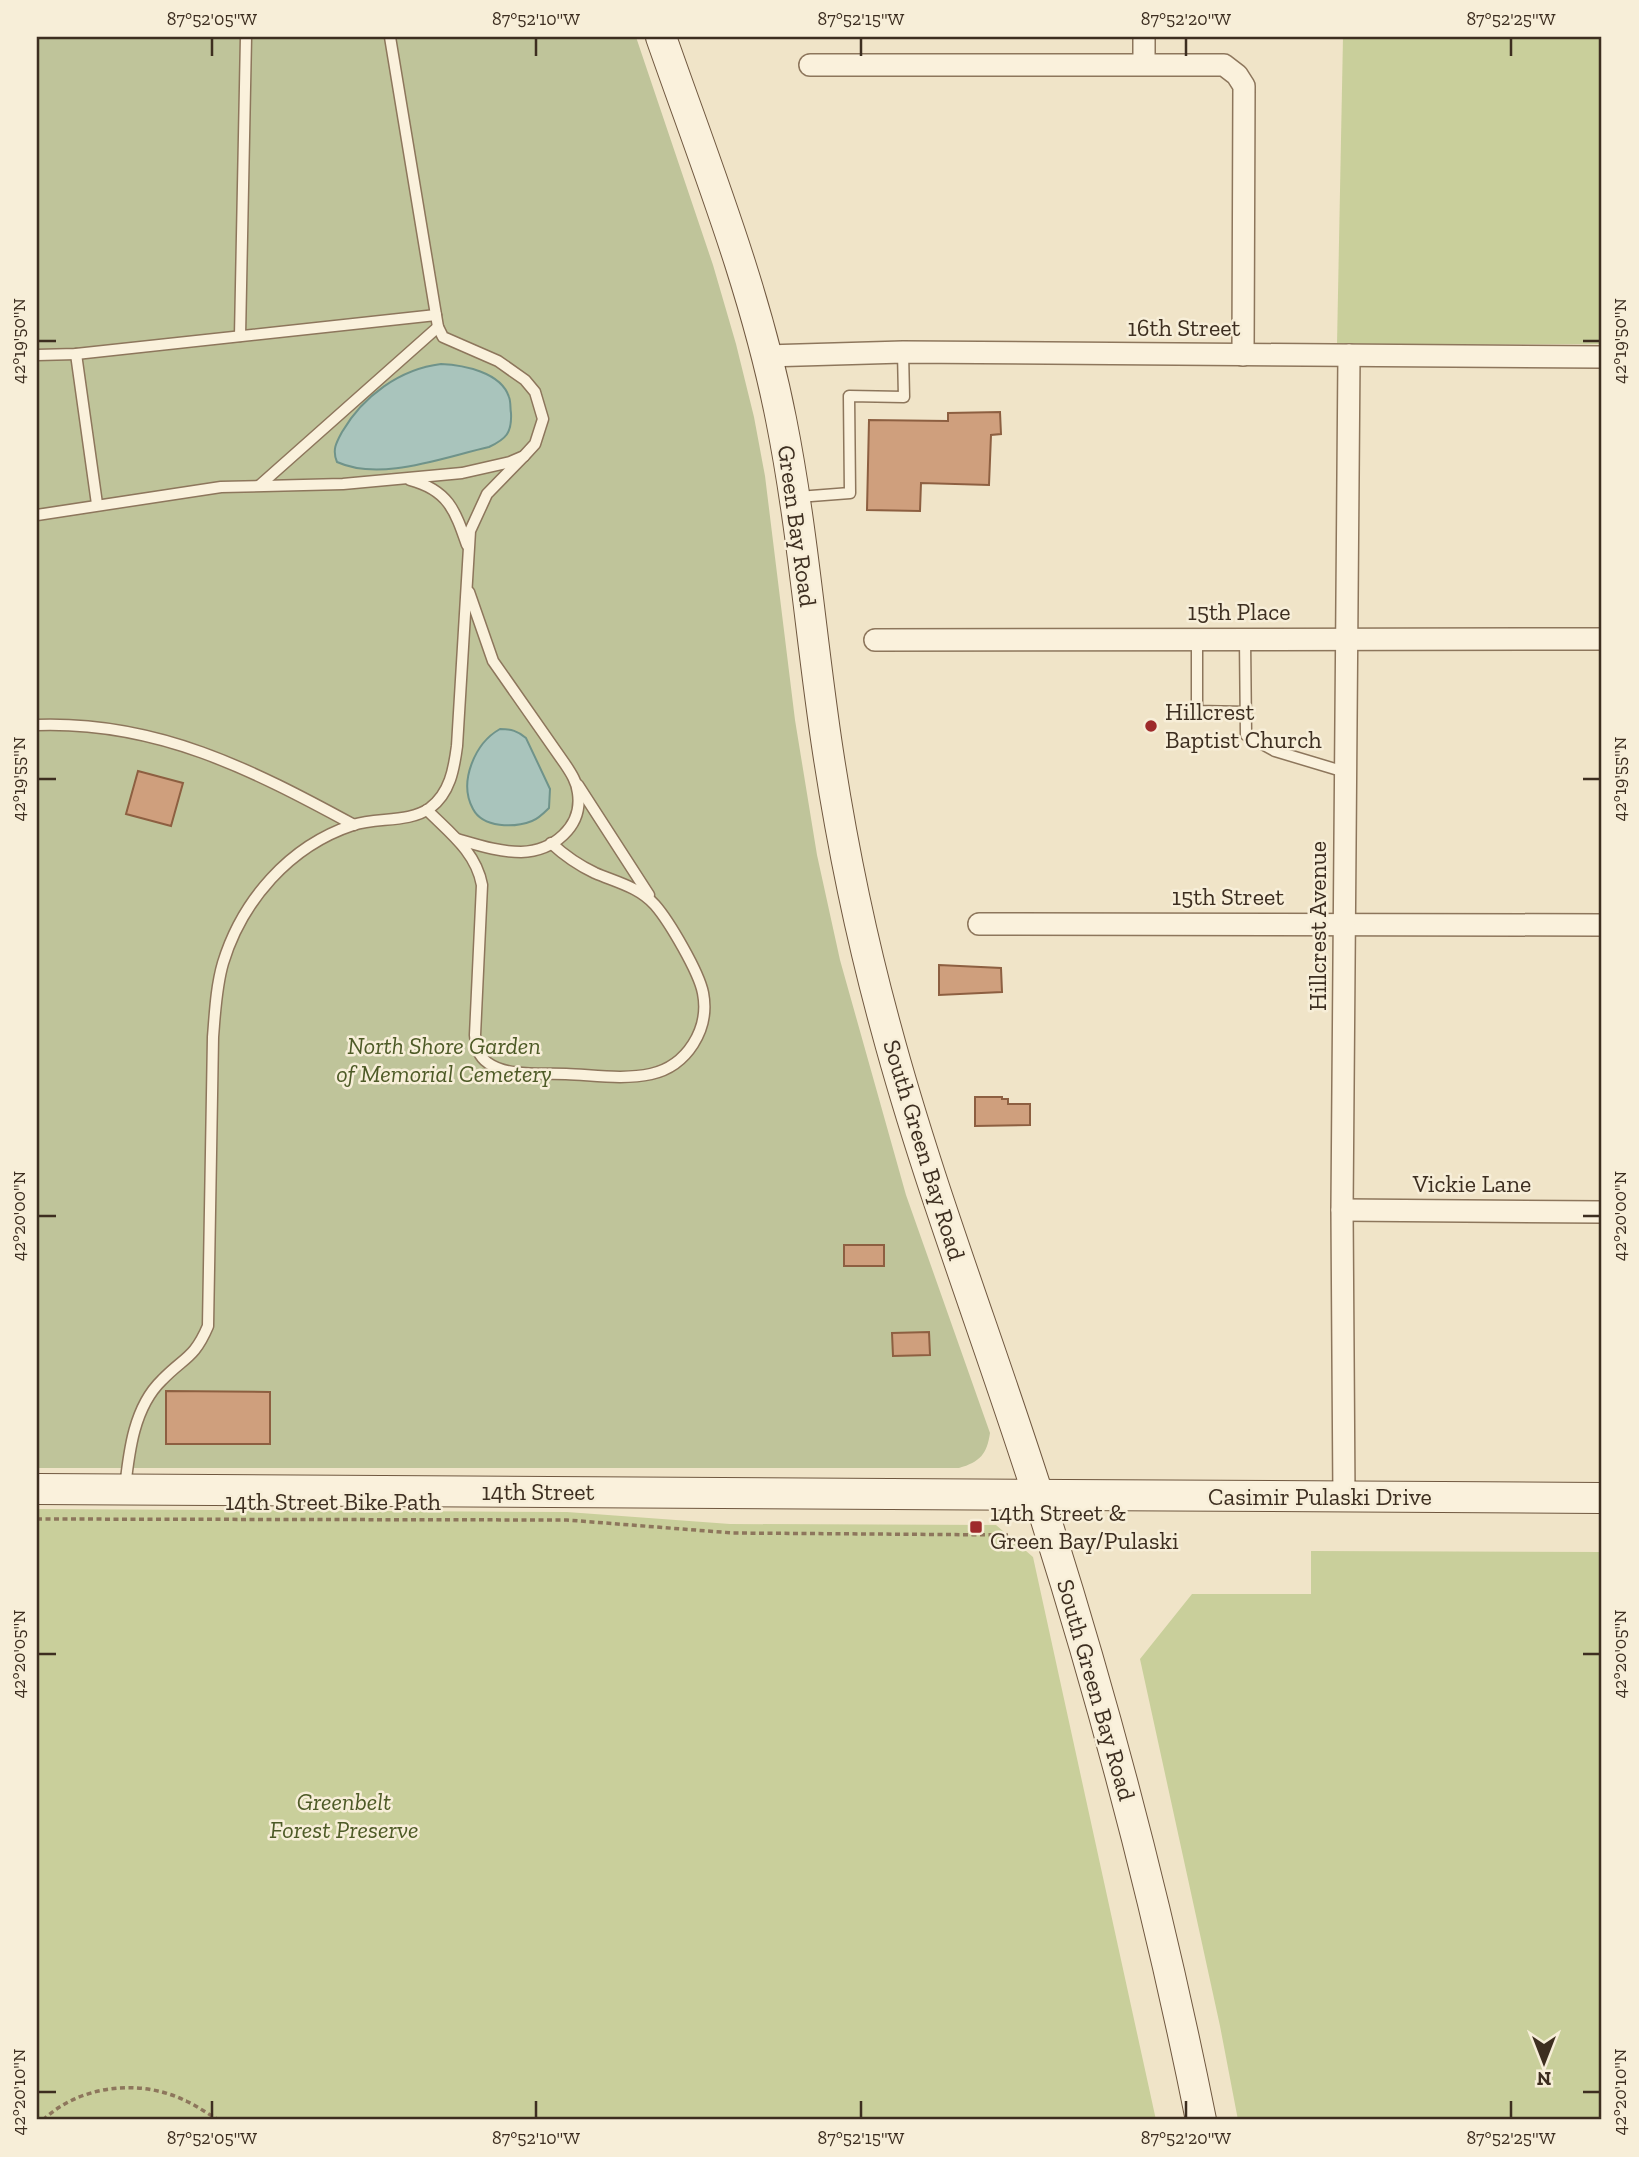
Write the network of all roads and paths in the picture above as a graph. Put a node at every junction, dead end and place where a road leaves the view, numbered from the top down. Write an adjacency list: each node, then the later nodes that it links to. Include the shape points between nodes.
1 (246, 37): 8 (lane)
2 (390, 37): 7 (lane)
3 (661, 37): 14 (main road, Green Bay Road, via 718,194)
4 (1144, 37): 5 (street)
5 (1144, 64): 6 (street); 12 (street, via 1224,65 1244,86)
6 (810, 65)
7 (437, 321): 8 (lane); 16 (lane, via 443,337 498,361 536,393 541,426 535,444); 18 (lane)
8 (240, 336): 10 (lane)
9 (904, 352): 12 (street, 16th Street); 14 (street, 16th Street); 19 (lane, via 904,397 849,396 850,493)
10 (76, 354): 11 (lane); 20 (lane)
11 (37, 355)
12 (1243, 355): 13 (street, 16th Street)
13 (1349, 355): 15 (street, 16th Street); 26 (street, Hillcrest Avenue)
14 (766, 356): 19 (main road, Green Bay Road)
15 (1602, 357)
16 (523, 456): 17 (lane, via 481,469); 22 (lane, via 487,494 470,531)
17 (404, 478): 18 (lane); 22 (lane, via 438,491 450,504)
18 (260, 485): 20 (lane)
19 (796, 497): 41 (main road, Green Bay Road, via 828,753)
20 (97, 504): 21 (lane)
21 (37, 515)
22 (468, 547): 23 (lane)
23 (466, 580): 32 (lane, via 493,661); 33 (lane, via 453,772 437,802)
24 (1197, 638): 25 (street, 15th Place); 28 (street, 15th Place); 29 (lane, via 1197,711)
25 (1245, 638): 26 (street, 15th Place); 29 (lane)
26 (1347, 638): 27 (street, 15th Place); 31 (street, Hillcrest Avenue)
27 (1602, 639)
28 (875, 640)
29 (1245, 712): 31 (lane, via 1245,735 1275,751)
30 (37, 725): 34 (lane, via 108,727 166,739 217,757)
31 (1345, 772): 38 (street, Hillcrest Avenue)
32 (575, 780): 36 (lane, via 579,794 574,820 569,831); 37 (lane)
33 (427, 810): 34 (lane); 35 (lane)
34 (354, 825): 45 (lane, via 330,834 288,862 249,904 234,932 216,997 212,1037 208,1326 200,1345 148,1398 128,1454)
35 (457, 839): 36 (lane, via 489,849 523,852); 37 (lane, via 473,857 482,885 477,1048 490,1065 500,1069 632,1077 667,1068 689,1051 701,1028 702,990)
36 (551, 844): 37 (lane, via 568,858 645,894)
37 (657, 907)
38 (1344, 923): 39 (street, 15th Street); 40 (street, 15th Street); 42 (street, Hillcrest Avenue)
39 (979, 924)
40 (1602, 925)
41 (886, 1027): 46 (main road, South Green Bay Road, via 944,1219)
42 (1342, 1210): 43 (street, Vickie Lane); 47 (street, Hillcrest Avenue)
43 (1602, 1212)
44 (37, 1489): 45 (main road, 14th Street)
45 (125, 1489): 46 (main road, 14th Street)
46 (1038, 1495): 47 (main road, Casimir Pulaski Drive); 53 (main road, South Green Bay Road, via 1124,1785)
47 (1345, 1498): 48 (main road, Casimir Pulaski Drive)
48 (1602, 1498)
49 (37, 1519): 50 (path, 14th Street Bike Path, via 567,1520 733,1533)
50 (1007, 1535)
51 (43, 2120): 52 (path, via 77,2097 131,2088 184,2100)
52 (219, 2120)
53 (1201, 2120)

